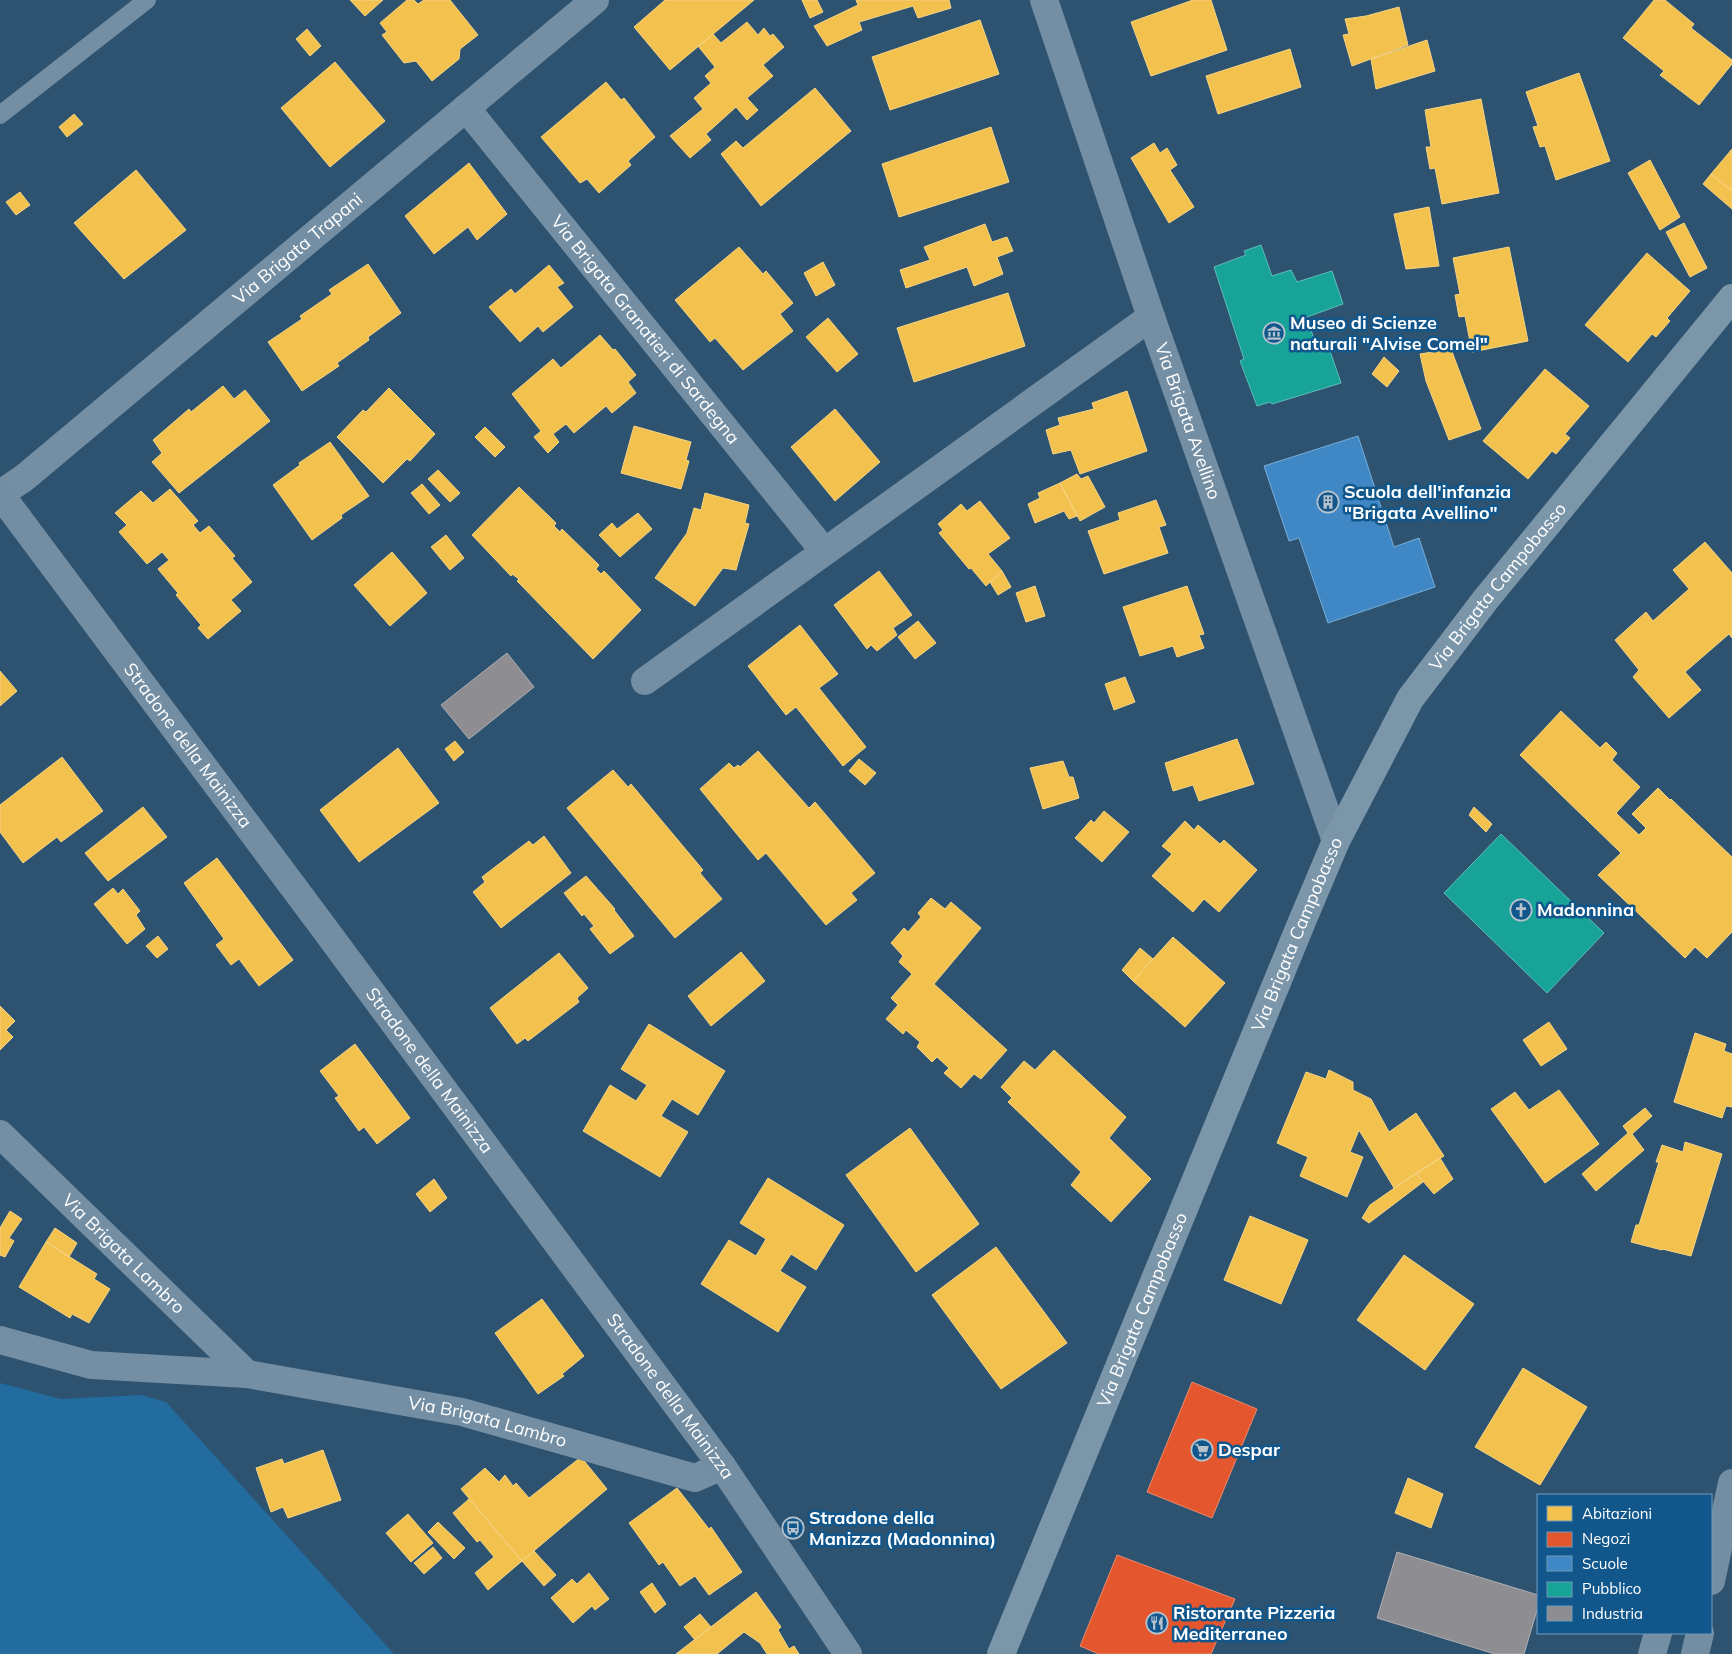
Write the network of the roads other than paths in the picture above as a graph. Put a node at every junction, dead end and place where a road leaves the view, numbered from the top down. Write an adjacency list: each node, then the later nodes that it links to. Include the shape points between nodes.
1 (147, 0): 5 (lane)
2 (595, 0): 4 (street, Via Brigata Trapani)
3 (1044, 0): 7 (street, Via Brigata Avellino)
4 (466, 108): 8 (street, Via Brigata Trapani, via 24,478); 9 (street, Via Brigata Granatieri di Sardegna)
5 (0, 115)
6 (1732, 298): 11 (main road, Via Brigata Campobasso, via 1486,599 1410,699)
7 (1151, 317): 9 (street); 11 (street, Via Brigata Avellino)
8 (0, 494): 15 (main road, Stradone della Mainizza)
9 (824, 551): 10 (street)
10 (645, 681)
11 (1336, 841): 21 (main road, Via Brigata Campobasso)
12 (0, 1134): 14 (street, Via Brigata Lambro)
13 (0, 1340): 14 (street, Via Brigata Lambro, via 91,1365)
14 (247, 1374): 15 (street, Via Brigata Lambro, via 462,1412 694,1478)
15 (722, 1466): 20 (main road, Stradone della Mainizza)
16 (1732, 1483): 17 (main road)
17 (1712, 1576)
18 (1658, 1634): 22 (street)
19 (1700, 1634): 23 (main road)
20 (848, 1654)
21 (1001, 1654)
22 (1652, 1654)
23 (1695, 1654)

